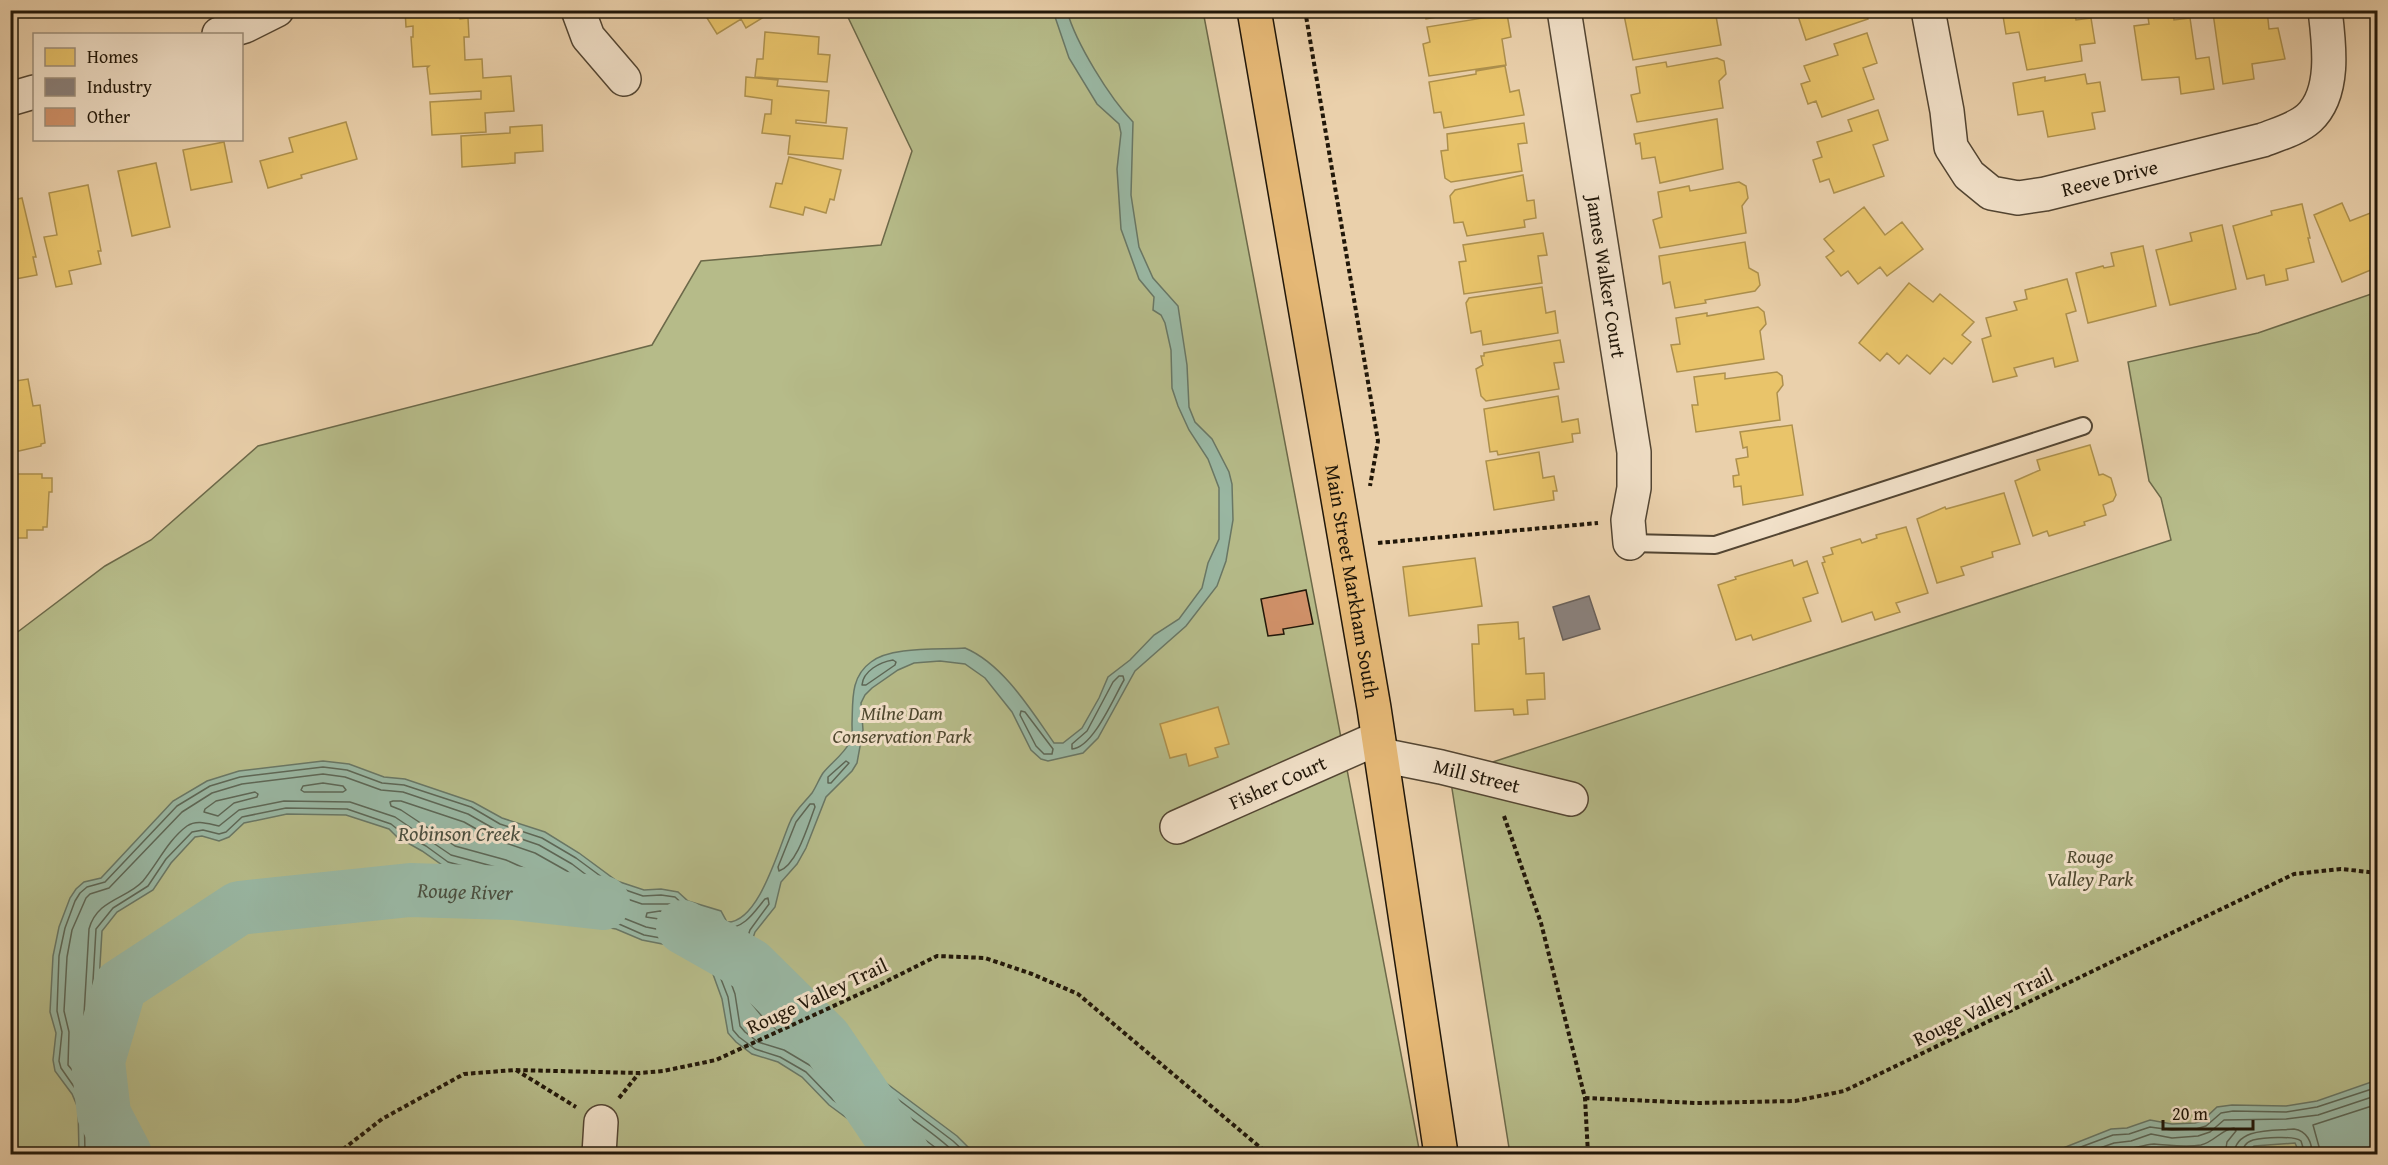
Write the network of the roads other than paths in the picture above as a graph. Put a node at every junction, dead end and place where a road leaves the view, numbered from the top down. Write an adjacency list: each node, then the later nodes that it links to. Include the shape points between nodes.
1 (277, 10): 7 (street)
2 (578, 10): 8 (street, via 588,37)
3 (1254, 10): 13 (main road, Main Street Markham South)
4 (1564, 10): 12 (street, James Walker Court, via 1634,452)
5 (1928, 10): 6 (street, Reeve Drive, via 1951,147 1969,175 1991,193 2018,198 2263,140 2309,119 2323,101 2328,69)
6 (2325, 10)
7 (222, 33)
8 (624, 79)
9 (33, 92): 10 (street)
10 (10, 99)
11 (2083, 426): 12 (lane, via 1715,545)
12 (1629, 531)
13 (1379, 746): 14 (street, Mill Street); 15 (street, Fisher Court); 18 (main road, Main Street Markham South)
14 (1571, 799)
15 (1177, 827)
16 (602, 1122): 17 (street)
17 (599, 1155)
18 (1441, 1155)

